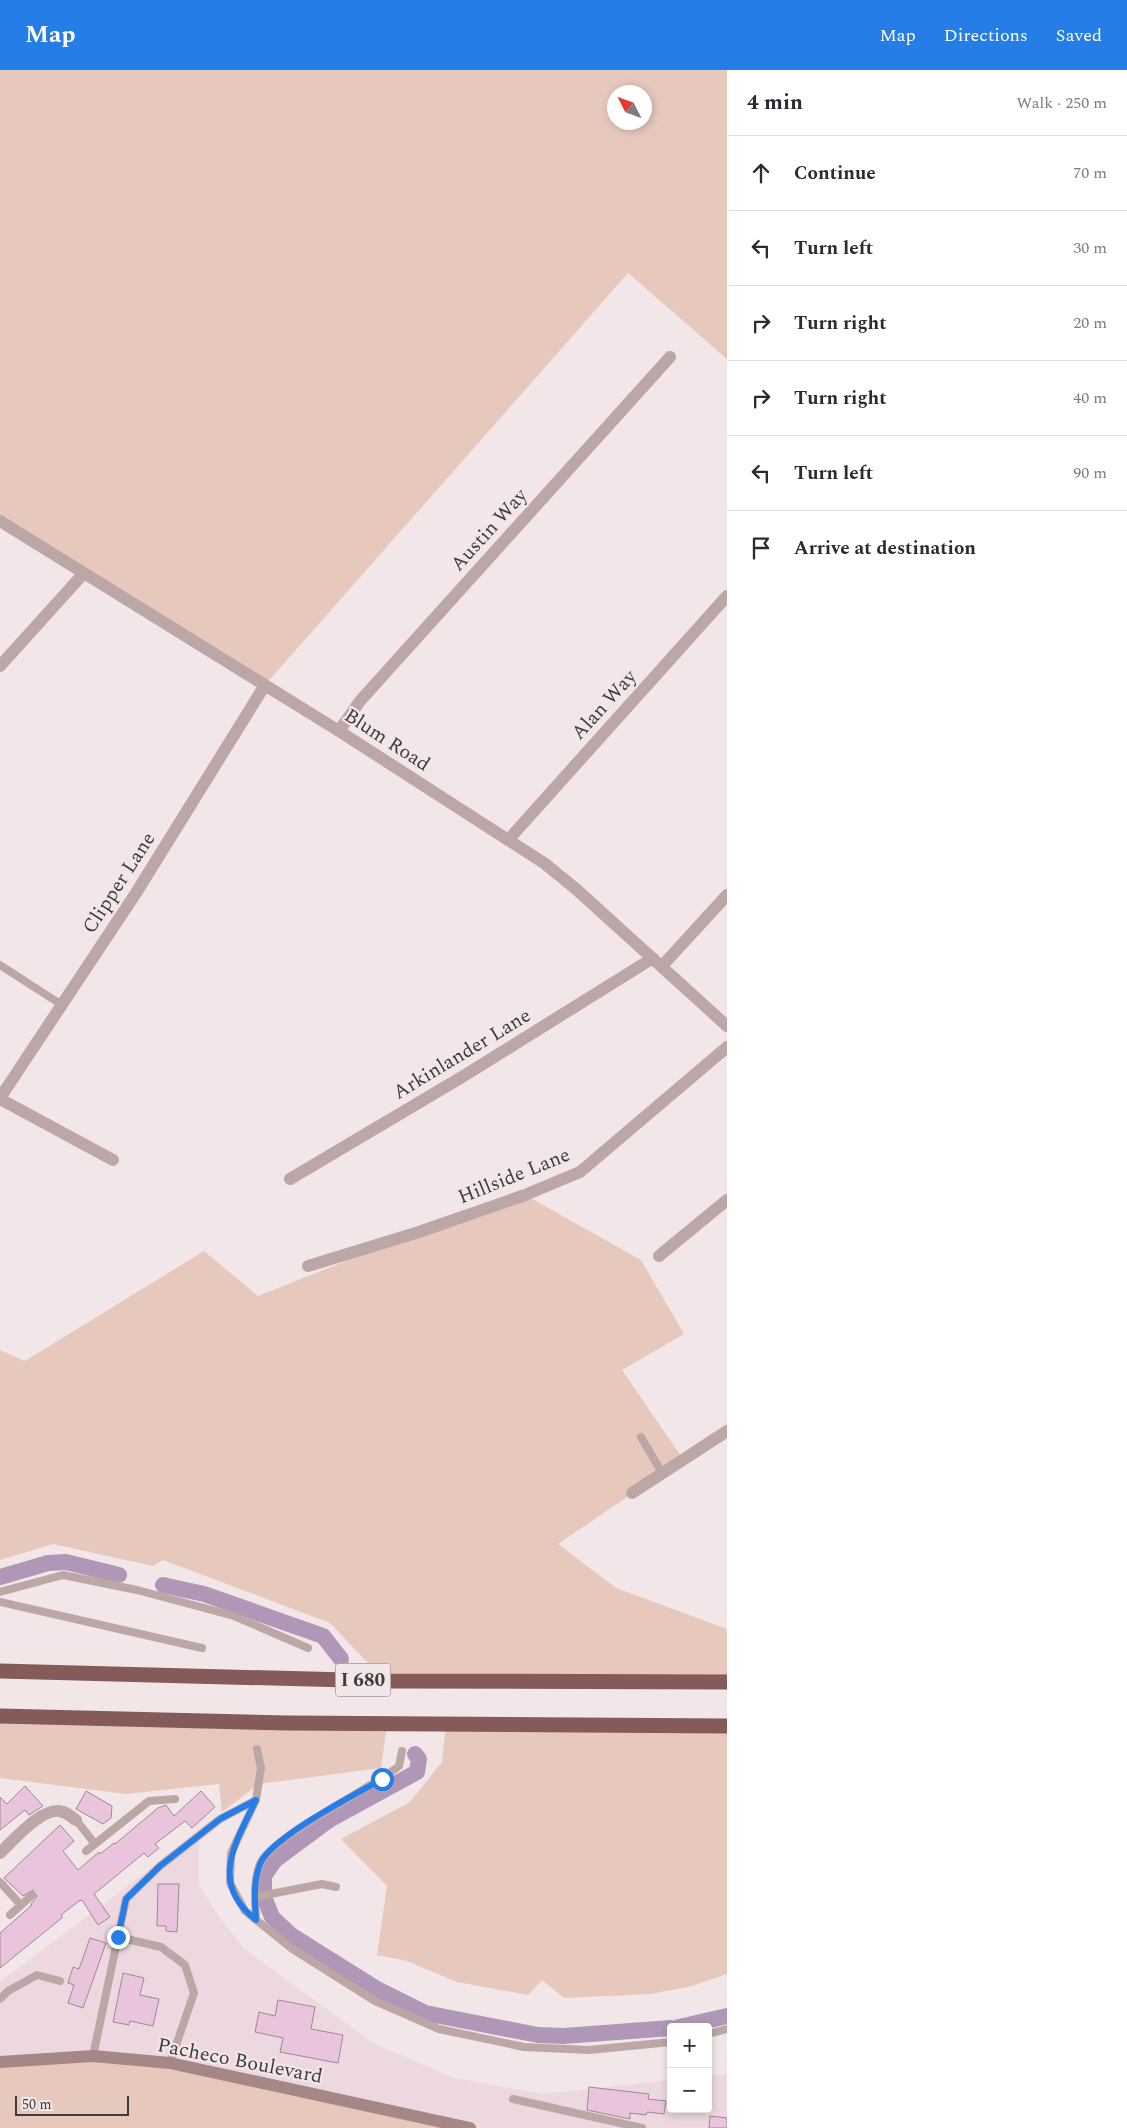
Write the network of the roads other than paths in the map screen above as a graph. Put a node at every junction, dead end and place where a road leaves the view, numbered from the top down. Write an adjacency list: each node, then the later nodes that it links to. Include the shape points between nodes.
1 (670, 358): 7 (street, Austin Way, via 360,701)
2 (0, 521): 3 (street, Blum Road)
3 (84, 573): 5 (street); 6 (street, Blum Road)
4 (727, 596): 8 (street, Alan Way)
5 (0, 666)
6 (265, 685): 7 (street, Blum Road); 12 (street, Clipper Lane)
7 (339, 731): 8 (street, Blum Road)
8 (509, 840): 10 (street, Blum Road, via 576,889)
9 (727, 895): 10 (street, Arkinlander Lane)
10 (658, 962): 13 (street, Blum Road); 17 (street, Arkinlander Lane)
11 (0, 965): 12 (lane)
12 (62, 1005): 15 (street, Clipper Lane)
13 (727, 1026)
14 (727, 1047): 20 (street, Hillside Lane, via 580,1172 419,1232)
15 (0, 1099): 16 (street)
16 (113, 1160)
17 (290, 1179)
18 (727, 1200): 19 (street)
19 (659, 1256)
20 (308, 1266)
21 (727, 1430): 23 (street)
22 (641, 1437): 23 (lane)
23 (662, 1473): 24 (street)
24 (632, 1492)
25 (0, 1592): 28 (lane, via 63,1575 137,1590 234,1616)
26 (0, 1602): 27 (lane)
27 (202, 1648)
28 (308, 1648)
29 (0, 1671): 30 (highway, I 680, via 385,1681)
30 (727, 1682)
31 (0, 1716): 32 (highway, I 680, via 288,1723)
32 (727, 1726)
33 (257, 1749): 36 (lane, via 261,1768)
34 (402, 1751): 44 (lane, via 400,1766 281,1840 261,1862)
35 (175, 1799): 38 (lane, via 149,1802)
36 (256, 1800): 47 (lane, via 230,1853 230,1883 245,1911); 48 (lane, via 220,1819 160,1866 126,1899)
37 (76, 1820): 38 (lane); 40 (street, via 54,1810 43,1814)
38 (96, 1844): 39 (lane)
39 (86, 1852)
40 (0, 1853)
41 (0, 1882): 45 (lane)
42 (336, 1887): 44 (lane, via 322,1884)
43 (32, 1894): 45 (lane)
44 (255, 1897): 47 (lane)
45 (20, 1904): 46 (lane)
46 (10, 1915)
47 (256, 1920): 53 (lane, via 291,1948 375,2001 439,2029 524,2047 589,2050)
48 (118, 1937): 54 (lane); 56 (lane, via 161,1947 185,1965 194,1992)
49 (60, 1981): 50 (lane, via 37,1975)
50 (0, 1998)
51 (727, 2029): 52 (lane)
52 (712, 2033)
53 (667, 2042)
54 (94, 2056): 55 (main road, Pacheco Boulevard); 56 (main road, Pacheco Boulevard)
55 (0, 2062)
56 (170, 2063): 58 (main road, Pacheco Boulevard)
57 (513, 2099): 59 (lane)
58 (470, 2128)
59 (642, 2128)

